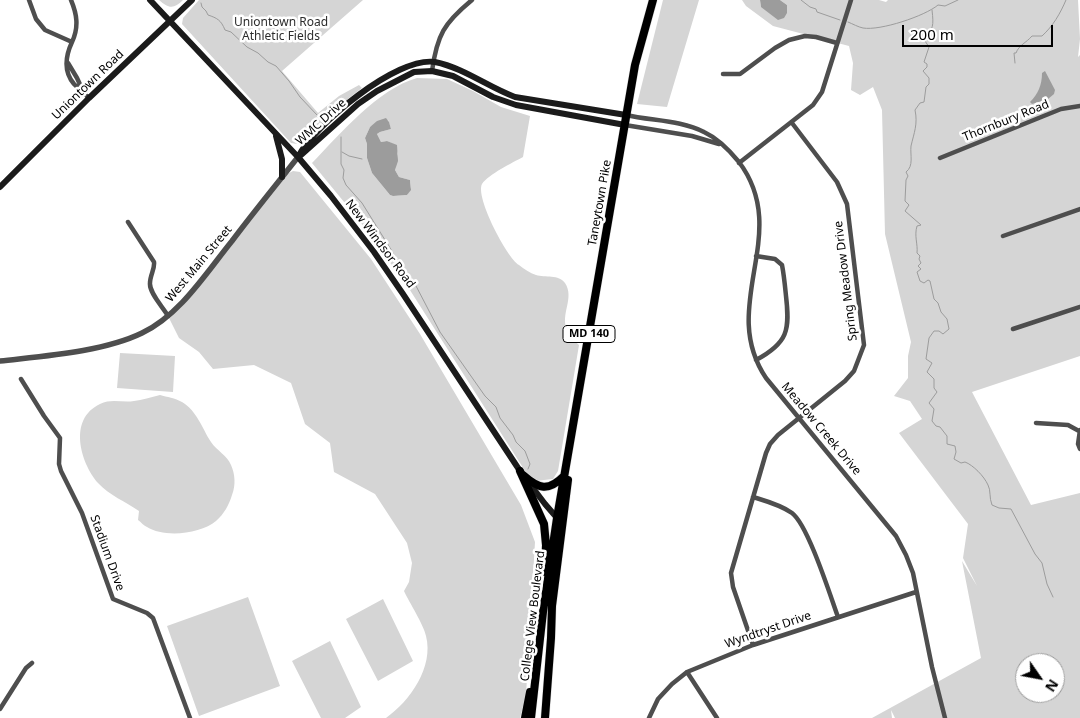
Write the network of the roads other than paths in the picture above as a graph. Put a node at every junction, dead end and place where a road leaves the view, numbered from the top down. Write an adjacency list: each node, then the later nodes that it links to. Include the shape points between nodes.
1 (29, 0): 9 (street, via 44,30)
2 (71, 0): 9 (street, via 77,20)
3 (150, 0): 8 (main road, New Windsor Road)
4 (192, 0): 8 (main road, Uniontown Road)
5 (472, 0): 11 (street, via 445,27)
6 (653, 0): 16 (highway, Taneytown Pike / MD 140, via 635,65)
7 (851, 0): 10 (street)
8 (170, 22): 14 (main road, Uniontown Road); 19 (main road, New Windsor Road)
9 (72, 42): 14 (street, via 67,53 67,68 71,79)
10 (837, 43): 13 (street, via 811,37 789,40 740,74); 17 (street, via 822,92 813,105)
11 (433, 62): 12 (street); 16 (main road, WMC Drive, via 466,72 515,97); 21 (main road, WMC Drive, via 418,62 401,69 353,99 313,137)
12 (432, 71): 18 (main road, WMC Drive, via 453,76 516,105); 21 (main road, WMC Drive, via 414,72 377,91)
13 (723, 74)
14 (89, 98): 25 (main road, Uniontown Road)
15 (1080, 106): 22 (street, Thornbury Road, via 1061,109)
16 (626, 114): 18 (highway, Taneytown Pike / MD 140); 20 (street, Meadow Creek Drive, via 691,127 706,133)
17 (792, 123): 23 (street); 37 (street, Spring Meadow Drive, via 837,182 844,198 864,345 850,376)
18 (625, 125): 20 (street, Meadow Creek Drive, via 692,136); 36 (highway, Taneytown Pike / MD 140)
19 (274, 132): 21 (main road, New Windsor Road); 24 (main road, via 282,159)
20 (724, 147): 23 (street, Meadow Creek Drive)
21 (298, 157): 24 (street, West Main Street); 41 (main road, New Windsor Road, via 374,252)
22 (940, 158)
23 (739, 163): 29 (street, Meadow Creek Drive, via 751,183 758,205 760,222)
24 (282, 177): 31 (street, West Main Street, via 193,290)
25 (0, 187)
26 (1080, 209): 28 (street)
27 (128, 222): 31 (street, via 154,262 150,287)
28 (1003, 236)
29 (756, 256): 33 (street, Meadow Creek Drive, via 748,317 749,338); 33 (street, via 775,259 782,265 788,322 779,345)
30 (1080, 307): 32 (street)
31 (168, 316): 34 (street, West Main Street, via 142,333 111,344)
32 (1013, 329)
33 (756, 360): 37 (street, Meadow Creek Drive, via 766,378)
34 (0, 361)
35 (21, 379): 53 (street, Stadium Drive, via 60,438 59,464 82,512 113,599 153,618)
36 (576, 410): 42 (highway, Taneytown Pike / MD 140); 44 (highway, Taneytown Pike / MD 140)
37 (799, 418): 43 (street, Spring Meadow Drive, via 770,444); 45 (street, Meadow Creek Drive, via 896,536 913,573)
38 (1036, 423): 39 (street, via 1068,425)
39 (1080, 430): 40 (street)
40 (1080, 449)
41 (520, 472): 42 (highway, via 545,488 553,486); 44 (main road, New Windsor Road); 46 (highway, via 546,534)
42 (564, 476): 44 (highway, Taneytown Pike / MD 140)
43 (753, 497): 47 (street, via 774,503 797,519 809,539); 49 (street, Spring Meadow Drive, via 731,573)
44 (560, 521): 46 (highway, College View Boulevard / MD 140); 56 (highway, College View Boulevard / MD 140)
45 (916, 592): 47 (street, Wyndtryst Drive); 59 (street, Meadow Creek Drive)
46 (543, 612): 48 (highway, College View Boulevard / MD 140)
47 (838, 617): 49 (street, Wyndtryst Drive)
48 (542, 629): 54 (highway); 55 (highway, College View Boulevard / MD 140)
49 (753, 645): 51 (street, Wyndtryst Drive)
50 (32, 663): 52 (street)
51 (687, 672): 57 (street, Wyndtryst Drive, via 658,699); 58 (street)
52 (0, 709)
53 (190, 718)
54 (525, 718)
55 (531, 718)
56 (545, 718)
57 (649, 718)
58 (717, 718)
59 (946, 718)

